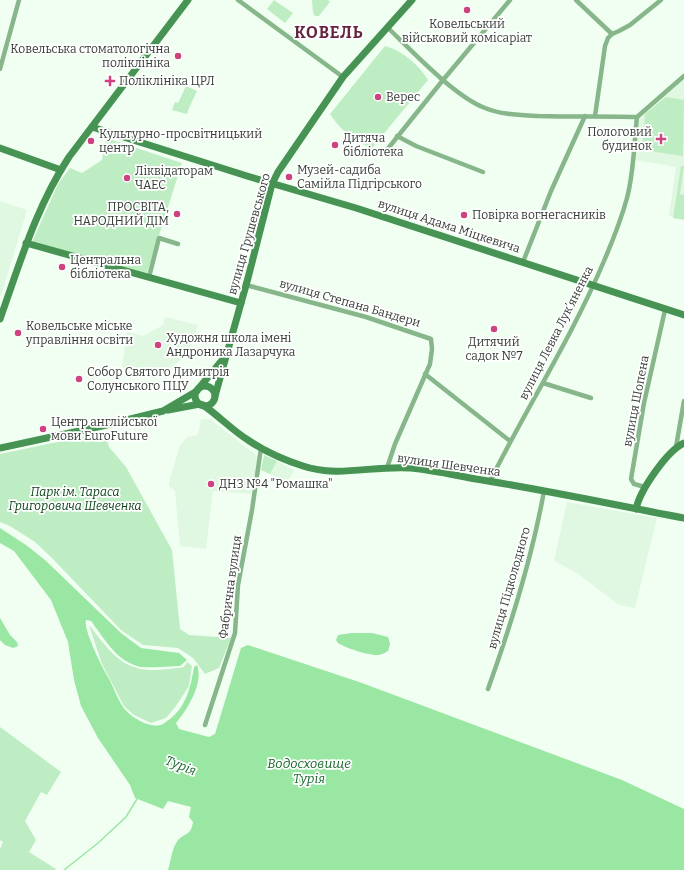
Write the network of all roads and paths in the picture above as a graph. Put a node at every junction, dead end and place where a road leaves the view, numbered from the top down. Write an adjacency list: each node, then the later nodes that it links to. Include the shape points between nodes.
1 (19, 0): 10 (street)
2 (188, 0): 17 (street)
3 (238, 0): 12 (street)
4 (412, 0): 8 (street, вулиця Грушевського)
5 (510, 0): 13 (street)
6 (576, 0): 9 (street)
7 (660, 0): 9 (street, via 630,25)
8 (387, 27): 12 (street, вулиця Грушевського); 13 (street)
9 (612, 34): 15 (street, via 605,46)
10 (0, 69)
11 (684, 76): 16 (street)
12 (343, 77): 23 (street, вулиця Грушевського, via 281,166)
13 (443, 80): 14 (street, via 470,100 499,113); 18 (street)
14 (585, 116): 15 (street); 26 (street)
15 (595, 116): 16 (street)
16 (637, 117): 29 (street, вулиця Левка Лукʼяненка, via 627,196 620,223)
17 (92, 127): 21 (street); 23 (street, вулиця Адама Міцкевича)
18 (397, 136): 20 (street); 22 (street)
19 (0, 148): 21 (street)
20 (386, 150)
21 (61, 170): 24 (street)
22 (482, 172)
23 (272, 184): 26 (street, вулиця Адама Міцкевича, via 356,208); 28 (street, вулиця Грушевського)
24 (26, 243): 27 (street); 33 (street)
25 (178, 244): 27 (street, via 159,238)
26 (523, 262): 29 (street, вулиця Адама Міцкевича)
27 (149, 277): 30 (street)
28 (246, 285): 30 (street, вулиця Грушевського); 35 (street, вулиця Степана Бандери, via 366,317 431,339 430,364)
29 (593, 286): 31 (street, вулиця Адама Міцкевича); 36 (street, вулиця Левка Лукʼяненка)
30 (241, 303): 34 (street, вулиця Грушевського)
31 (665, 310): 32 (street, вулиця Адама Міцкевича); 51 (street, вулиця Шопена, via 644,403 631,480 634,484)
32 (684, 315)
33 (0, 319)
34 (226, 354): 37 (street, вулиця Грушевського); 38 (street)
35 (426, 374): 44 (street); 49 (street, вулиця Степана Бандери, via 395,444)
36 (543, 383): 39 (street); 44 (street, вулиця Левка Лукʼяненка)
37 (198, 389): 38 (street, via 208,386 213,390); 41 (street, via 196,396); 42 (street)
38 (214, 398): 41 (street, via 209,404); 43 (street)
39 (591, 398)
40 (684, 401): 46 (street)
41 (202, 405): 42 (street); 43 (street, вулиця Шевченка)
42 (163, 411): 47 (street)
43 (218, 416): 48 (street, вулиця Шевченка)
44 (510, 441): 50 (street, вулиця Левка Лукʼяненка)
45 (684, 443): 46 (street)
46 (676, 447): 51 (street)
47 (0, 448)
48 (261, 448): 49 (street, вулиця Шевченка, via 319,471); 56 (street, Фабрична вулиця, via 238,585 235,633)
49 (388, 468): 50 (street, вулиця Шевченка, via 412,468)
50 (490, 481): 52 (street, вулиця Шевченка)
51 (645, 487): 53 (street)
52 (544, 491): 53 (street, вулиця Шевченка); 55 (street, вулиця Підколодного, via 530,557)
53 (636, 509): 54 (street, вулиця Шевченка)
54 (684, 518)
55 (488, 689)
56 (205, 725)

